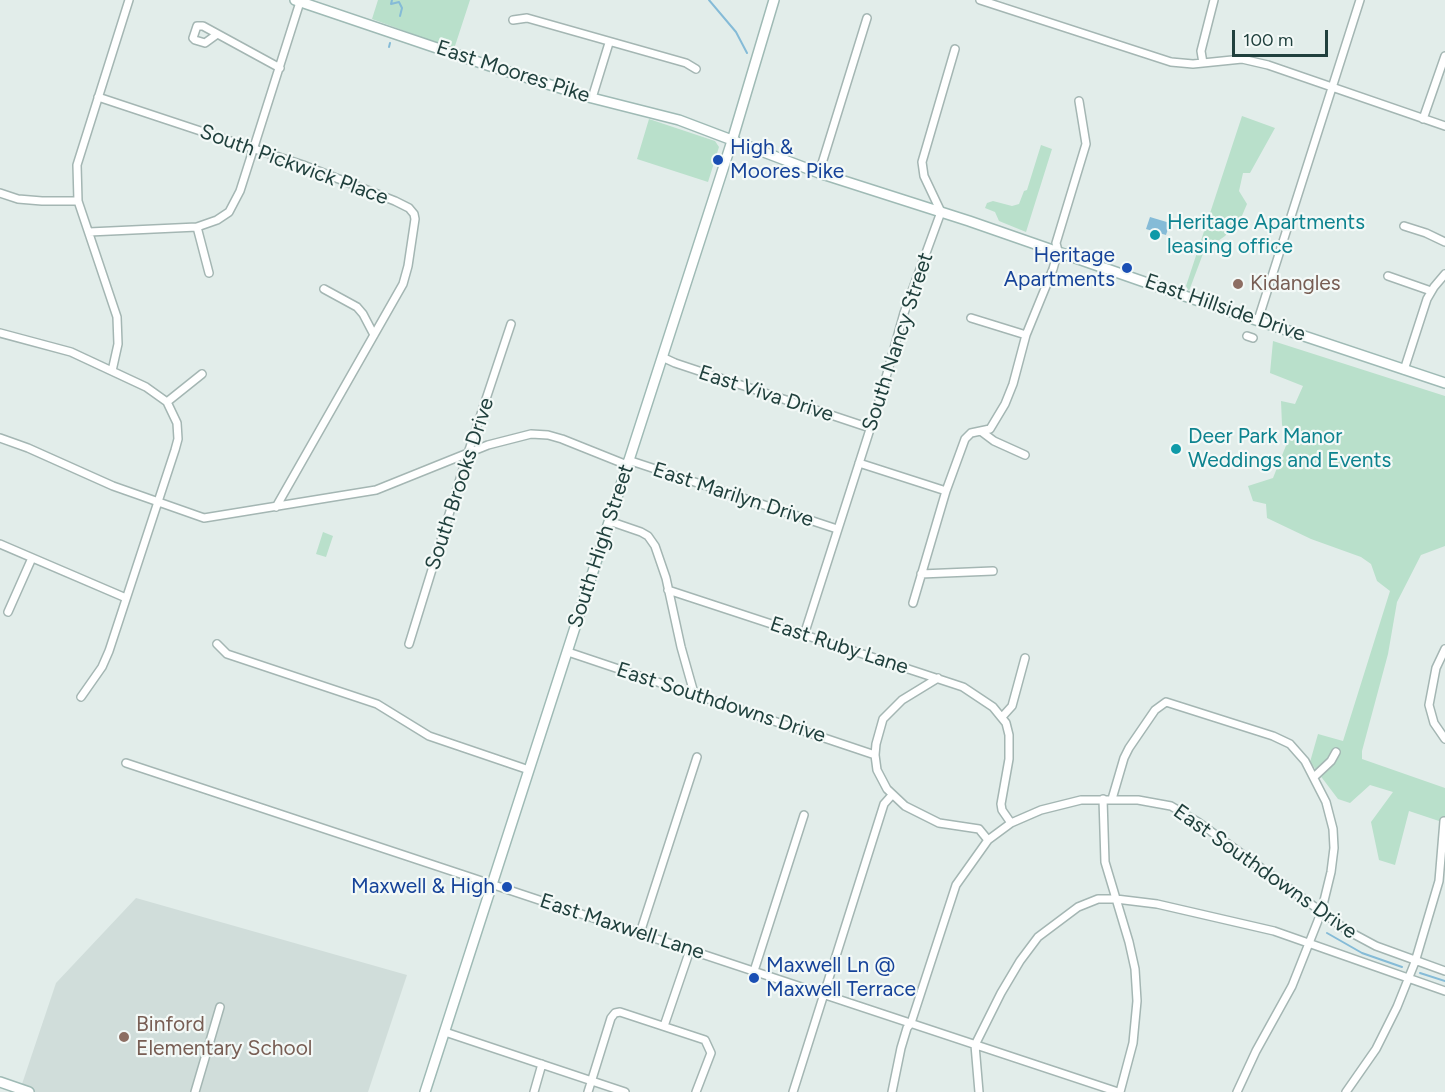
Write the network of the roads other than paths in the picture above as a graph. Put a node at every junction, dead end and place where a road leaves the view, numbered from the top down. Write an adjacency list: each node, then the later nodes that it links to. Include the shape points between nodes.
1 (129, 0): 17 (street)
2 (774, 0): 22 (main road, South High Street)
3 (980, 0): 13 (street, via 1171,62)
4 (1214, 0): 13 (street, via 1201,51)
5 (1360, 0): 16 (street)
6 (298, 1): 14 (street); 18 (main road, East Moores Pike)
7 (867, 18): 24 (street)
8 (513, 20): 10 (street, via 527,18)
9 (216, 35): 14 (street)
10 (609, 43): 15 (street); 18 (street)
11 (955, 49): 27 (street, via 922,162 924,176)
12 (1445, 56): 20 (street)
13 (1203, 63): 16 (street, via 1250,61)
14 (280, 68): 23 (street)
15 (696, 69)
16 (1333, 88): 20 (street); 39 (street)
17 (98, 97): 23 (street, South Pickwick Place); 26 (street, via 78,158)
18 (592, 98): 22 (main road, East Moores Pike, via 679,120)
19 (1079, 101): 32 (street, via 1086,144 1056,243)
20 (1423, 119): 21 (street)
21 (1445, 126)
22 (732, 141): 24 (main road, East Hillside Drive); 44 (main road, South High Street)
23 (254, 148): 29 (street, via 231,209 217,220); 42 (street, South Pickwick Place, via 376,193 414,214 405,276)
24 (819, 173): 27 (main road, East Hillside Drive)
25 (0, 194): 26 (street, via 18,199)
26 (78, 201): 30 (street)
27 (941, 212): 32 (main road, East Hillside Drive); 50 (street, South Nancy Street, via 904,313)
28 (1404, 226): 31 (street)
29 (197, 227): 30 (street); 33 (street)
30 (89, 232): 46 (street, via 117,317 119,336)
31 (1445, 242)
32 (1058, 251): 39 (main road, East Hillside Drive); 43 (street)
33 (209, 273)
34 (1445, 274): 37 (street)
35 (1388, 276): 37 (street)
36 (324, 290): 42 (street, via 357,308)
37 (1431, 291): 45 (street)
38 (971, 318): 43 (street)
39 (1258, 320): 45 (main road, East Hillside Drive)
40 (512, 324): 53 (street, South Brooks Drive)
41 (0, 333): 46 (street, via 53,346)
42 (374, 335): 59 (street, South Pickwick Place)
43 (1026, 335): 51 (street, via 1005,404 990,429)
44 (662, 357): 50 (street, East Viva Drive); 55 (main road, South High Street)
45 (1404, 370): 48 (main road, East Hillside Drive)
46 (112, 371): 49 (street, via 153,390)
47 (201, 374): 49 (street)
48 (1445, 383)
49 (167, 402): 58 (street, via 177,423 178,439)
50 (870, 428): 56 (street, South Nancy Street)
51 (982, 432): 54 (street); 57 (street, via 967,437)
52 (0, 438): 58 (street, East Marilyn Drive)
53 (468, 453): 55 (street, East Marilyn Drive, via 509,438 540,434); 59 (street, East Marilyn Drive, via 376,490); 72 (street, South Brooks Drive)
54 (1025, 455)
55 (627, 463): 60 (main road, South High Street); 61 (street, East Marilyn Drive)
56 (860, 463): 57 (street); 61 (street, South Nancy Street)
57 (946, 491): 65 (street)
58 (158, 502): 59 (street, East Marilyn Drive, via 204,518); 67 (street)
59 (276, 507)
60 (609, 521): 66 (street, via 648,536); 74 (main road, South High Street)
61 (837, 530): 70 (street, South Nancy Street)
62 (0, 544): 63 (street)
63 (33, 558): 67 (street); 69 (street)
64 (993, 571): 65 (street)
65 (921, 574): 68 (street)
66 (668, 590): 70 (street, East Ruby Lane); 77 (street)
67 (126, 598): 78 (street, via 105,660)
68 (913, 603)
69 (8, 612)
70 (804, 635): 76 (street, East Ruby Lane)
71 (217, 644): 85 (street, via 227,654 377,704 429,736)
72 (409, 645)
73 (1445, 650): 80 (street, via 1436,668 1430,705 1434,723)
74 (567, 652): 77 (street, East Southdowns Drive); 85 (main road, South High Street)
75 (1025, 658): 79 (street, via 1012,706)
76 (938, 678): 79 (street, East Ruby Lane, via 978,695); 82 (street, via 887,713)
77 (693, 693): 82 (street, East Southdowns Drive)
78 (81, 697)
79 (1002, 717): 92 (street, via 1009,744 1001,804)
80 (1445, 739)
81 (1336, 752): 86 (street)
82 (874, 755): 87 (street, via 880,776)
83 (698, 757): 97 (street)
84 (126, 763): 94 (street, East Maxwell Lane)
85 (529, 770): 94 (main road, South High Street)
86 (1314, 777): 89 (street, via 1290,744 1166,702 1155,710 1124,758); 96 (street, via 1333,830 1331,872)
87 (892, 795): 93 (street, via 931,820 979,829); 105 (street, via 884,804)
88 (1103, 799): 89 (street, East Southdowns Drive); 92 (street, East Southdowns Drive, via 1061,804); 95 (street, via 1105,862)
89 (1112, 799): 96 (street, East Southdowns Drive, via 1153,802 1179,809)
90 (804, 815): 101 (street)
91 (1444, 821): 100 (street, via 1438,881)
92 (1011, 823): 93 (street)
93 (988, 840): 107 (street, via 956,885)
94 (491, 884): 97 (street, East Maxwell Lane); 109 (main road, South High Street)
95 (1116, 899): 98 (street, via 1224,919); 110 (street, via 1098,899 1082,905 1038,937 1001,993); 124 (street, via 1135,969 1137,1001 1133,1043)
96 (1322, 913): 98 (street); 100 (street, East Southdowns Drive, via 1366,942)
97 (640, 933): 99 (street, East Maxwell Lane)
98 (1310, 943): 103 (street); 125 (street)
99 (690, 950): 101 (street, East Maxwell Lane); 108 (street)
100 (1415, 962): 102 (street, East Southdowns Drive); 103 (street)
101 (754, 971): 105 (street, East Maxwell Lane)
102 (1445, 971)
103 (1408, 979): 104 (street); 126 (street, via 1376,1049)
104 (1445, 991)
105 (823, 994): 107 (street, East Maxwell Lane); 121 (street)
106 (220, 1007): 115 (street)
107 (911, 1023): 110 (street, East Maxwell Lane); 122 (street, via 897,1060)
108 (664, 1026): 112 (street, via 623,1012 615,1013); 120 (street, via 708,1043 711,1053)
109 (445, 1032): 111 (street); 116 (main road, South High Street)
110 (975, 1045): 123 (street); 124 (street, East Maxwell Lane)
111 (542, 1064): 112 (street); 117 (street)
112 (591, 1081): 118 (street); 119 (street)
113 (0, 1083): 114 (main road)
114 (29, 1092)
115 (195, 1092)
116 (425, 1092)
117 (534, 1092)
118 (588, 1092)
119 (625, 1092)
120 (696, 1092)
121 (793, 1092)
122 (892, 1092)
123 (979, 1092)
124 (1119, 1092)
125 (1237, 1092)
126 (1346, 1092)

